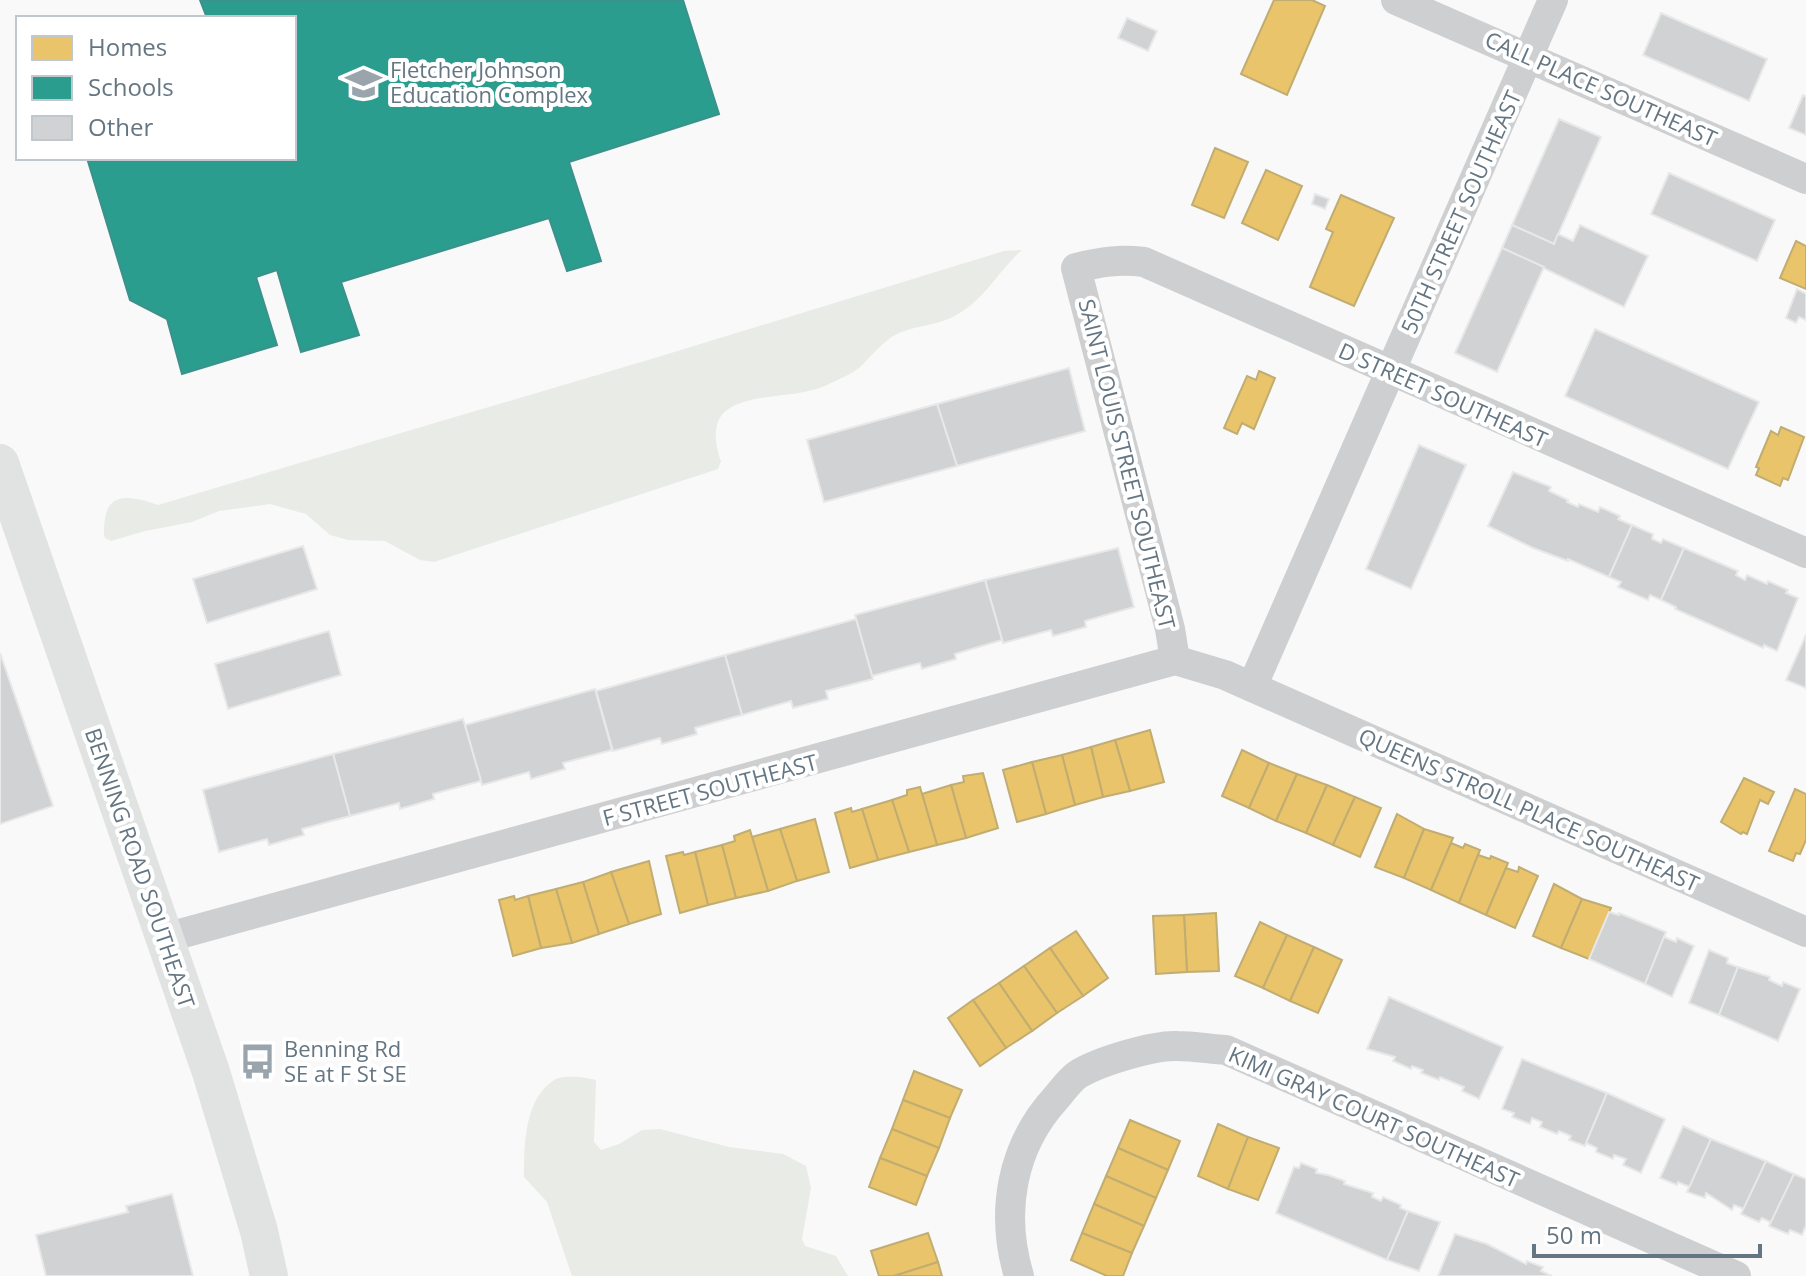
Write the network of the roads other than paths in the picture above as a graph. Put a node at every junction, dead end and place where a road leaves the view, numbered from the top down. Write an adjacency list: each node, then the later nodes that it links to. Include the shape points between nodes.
1 (1396, 0): 3 (street, CALL PLACE SOUTHEAST)
2 (1553, 0): 3 (street, 50TH STREET SOUTHEAST)
3 (1528, 58): 4 (street, CALL PLACE SOUTHEAST); 6 (street, 50TH STREET SOUTHEAST)
4 (1806, 179)
5 (1076, 268): 6 (street, D STREET SOUTHEAST, via 1121,259 1144,262); 9 (street, SAINT LOUIS STREET SOUTHEAST)
6 (1390, 372): 8 (street, D STREET SOUTHEAST); 10 (street, 50TH STREET SOUTHEAST)
7 (0, 466): 12 (main road, BENNING ROAD SOUTHEAST)
8 (1806, 553)
9 (1175, 660): 10 (street); 12 (street, F STREET SOUTHEAST)
10 (1252, 687): 11 (street, QUEENS STROLL PLACE SOUTHEAST)
11 (1806, 932)
12 (165, 938): 13 (main road, BENNING ROAD SOUTHEAST, via 233,1139)
13 (269, 1276)
14 (1019, 1276): 15 (street, KIMI GRAY COURT SOUTHEAST, via 1008,1224 1012,1181 1027,1139 1048,1107 1076,1076 1122,1056 1174,1045 1226,1050)
15 (1736, 1276)

